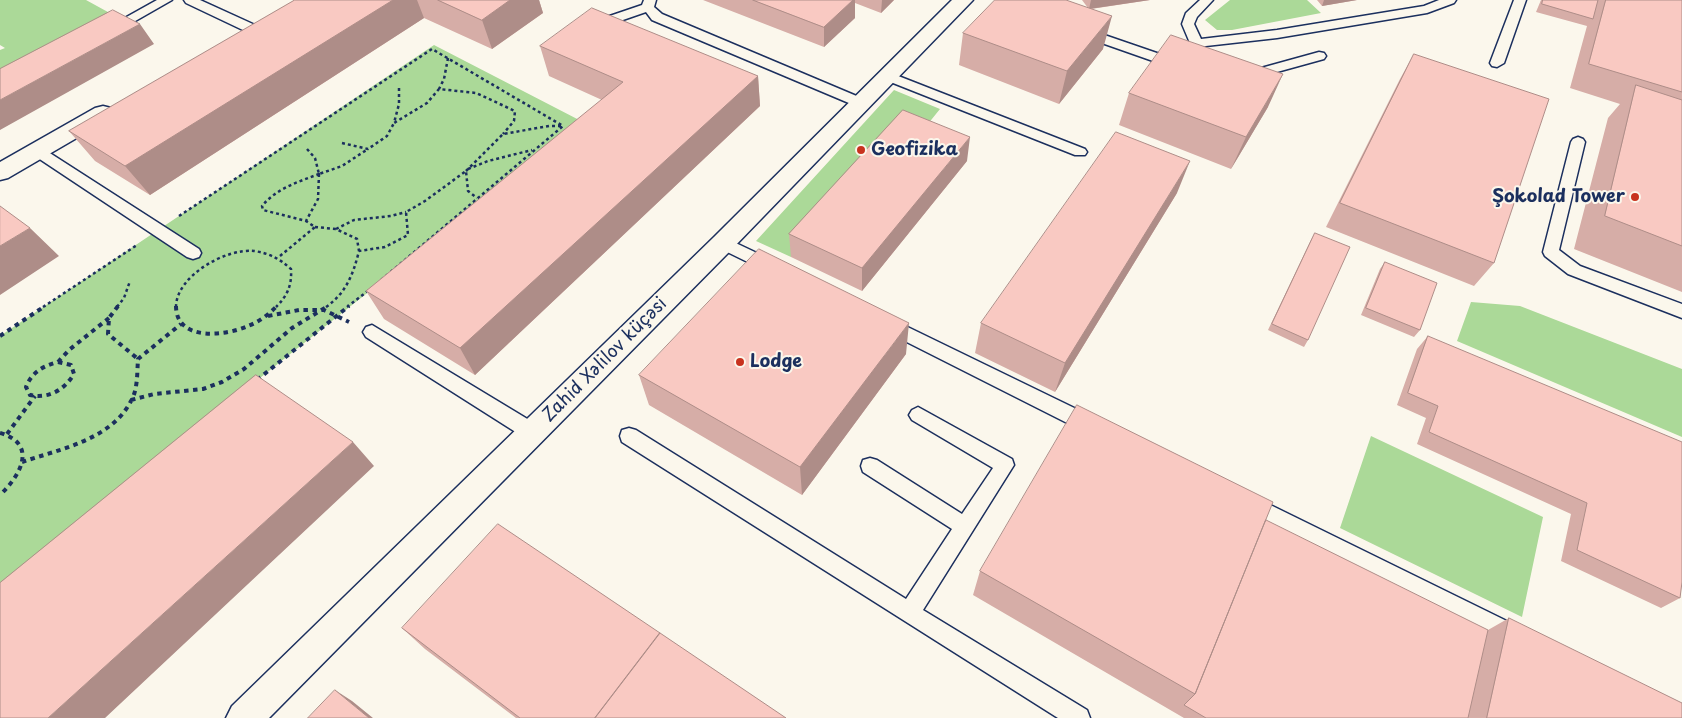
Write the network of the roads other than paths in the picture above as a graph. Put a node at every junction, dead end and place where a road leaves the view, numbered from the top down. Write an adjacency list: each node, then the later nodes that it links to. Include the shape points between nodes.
1 (190, 0): 9 (lane)
2 (963, 0): 18 (street, Zahid Xəlilov küçəsi)
3 (1207, 0): 7 (lane, via 1191,16 1188,24 1192,44 1277,34)
4 (1450, 0): 7 (lane)
5 (1520, 0): 16 (lane)
6 (154, 2): 11 (lane)
7 (1432, 3)
8 (649, 4): 12 (lane); 21 (lane, via 657,17)
9 (250, 28)
10 (1075, 29): 14 (lane)
11 (103, 34)
12 (580, 34)
13 (1168, 47): 14 (lane)
14 (1140, 52): 17 (lane)
15 (1319, 56): 19 (lane)
16 (1497, 63)
17 (1192, 70)
18 (888, 76): 21 (street, Zahid Xəlilov küçəsi); 24 (lane)
19 (1234, 80)
20 (122, 102): 23 (street)
21 (861, 103): 26 (street, Zahid Xəlilov küçəsi)
22 (1578, 142): 29 (lane, via 1551,252 1574,270)
23 (37, 151): 25 (street); 27 (lane)
24 (1080, 152)
25 (0, 172)
26 (723, 243): 28 (lane); 33 (street, Zahid Xəlilov küçəsi)
27 (193, 253)
28 (786, 274)
29 (1682, 310)
30 (875, 318): 34 (lane)
31 (372, 332): 33 (lane)
32 (918, 415): 38 (lane, via 1005,465)
33 (532, 432): 41 (street, Zahid Xəlilov küçəsi)
34 (1108, 434)
35 (629, 436): 39 (lane)
36 (870, 466): 38 (lane)
37 (1233, 496): 40 (lane)
38 (965, 526): 39 (lane)
39 (909, 613): 42 (lane)
40 (1528, 642)
41 (244, 718)
42 (1079, 718)

